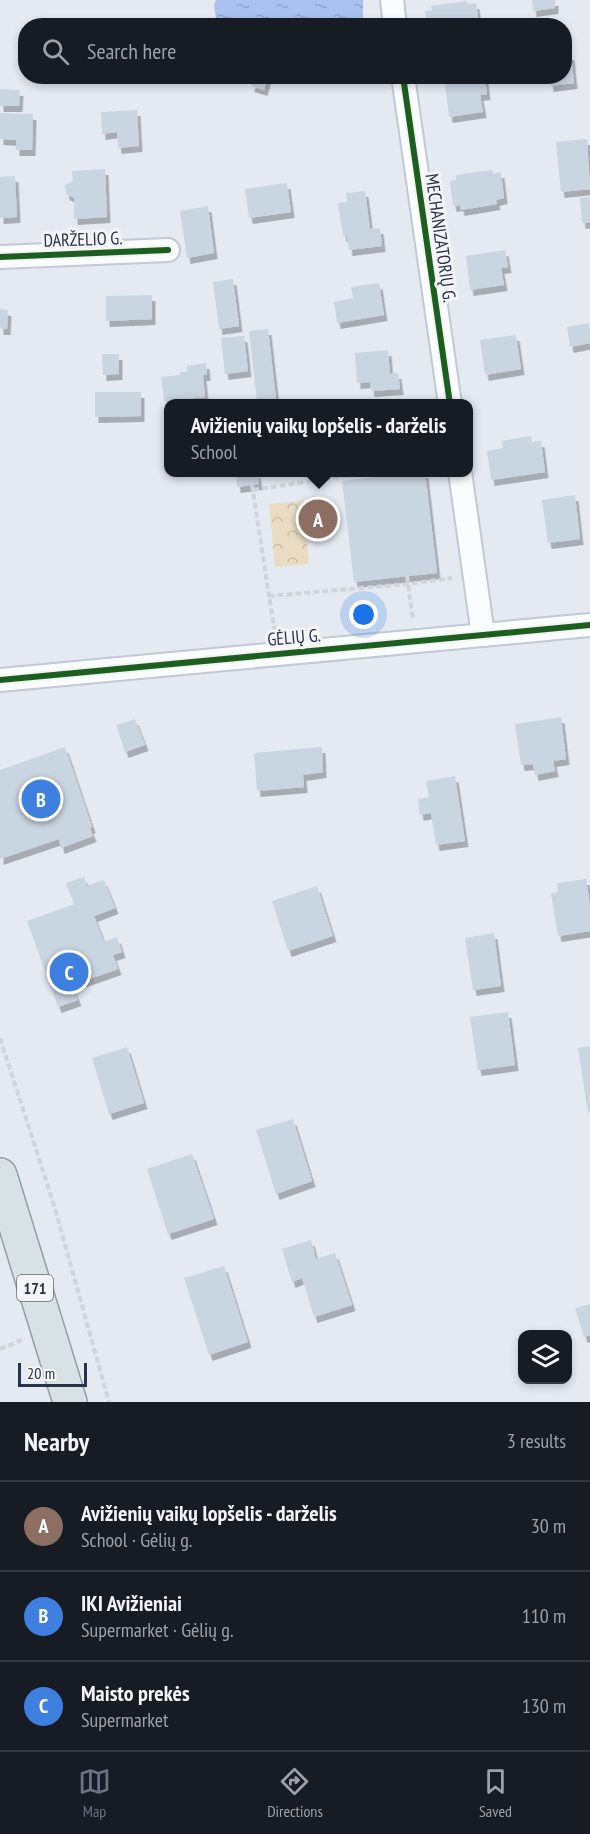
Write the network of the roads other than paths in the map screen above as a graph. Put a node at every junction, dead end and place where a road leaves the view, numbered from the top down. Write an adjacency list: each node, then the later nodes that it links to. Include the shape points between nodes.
1 (392, 0): 2 (street)
2 (394, 18)
3 (404, 84): 6 (street, MECHANIZATORIŲ G.)
4 (168, 250): 5 (street, DARŽELIO G.)
5 (0, 257)
6 (449, 399)
7 (461, 477): 9 (street)
8 (590, 625): 9 (street, GĖLIŲ G.)
9 (483, 635): 10 (street, GĖLIŲ G.)
10 (0, 680)
11 (0, 1175): 12 (main road, 171)
12 (70, 1402)

